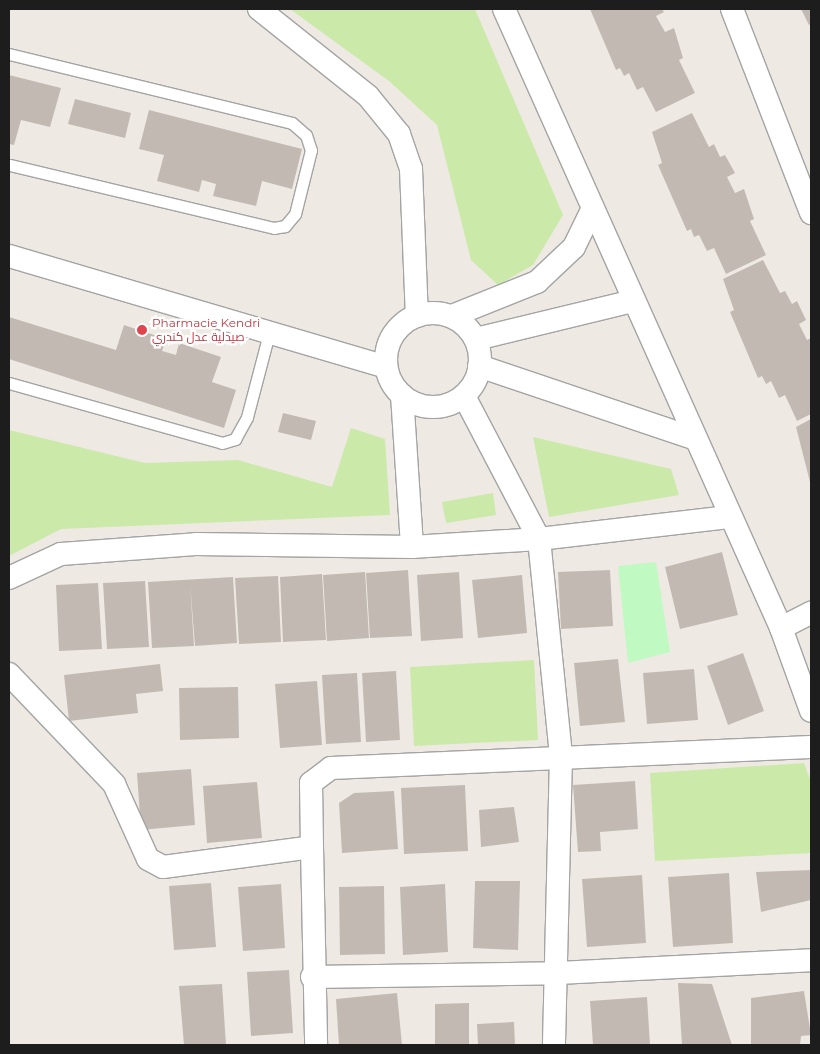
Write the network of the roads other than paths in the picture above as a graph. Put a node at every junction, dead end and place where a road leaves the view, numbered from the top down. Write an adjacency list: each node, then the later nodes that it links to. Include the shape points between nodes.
1 (259, 9): 10 (street, via 368,96 399,134 411,169)
2 (504, 9): 6 (street)
3 (732, 9): 7 (street)
4 (9, 54): 5 (lane, via 292,123 306,134 311,150 295,214 285,226 274,228)
5 (9, 165)
6 (593, 208): 9 (street); 11 (street, via 574,247 537,282)
7 (811, 213)
8 (9, 256): 12 (street)
9 (633, 301): 13 (street); 19 (street)
10 (417, 316): 11 (street); 15 (street, via 392,336)
11 (452, 316): 13 (street)
12 (270, 333): 15 (street); 16 (lane, via 247,417 235,439 222,443)
13 (476, 339): 14 (street)
14 (479, 366): 18 (street); 19 (street)
15 (386, 367): 17 (street)
16 (9, 383)
17 (402, 396): 18 (street, via 434,407); 22 (street)
18 (464, 396): 21 (street)
19 (693, 438): 20 (street)
20 (729, 517): 21 (street); 25 (street)
21 (539, 539): 22 (street); 29 (street)
22 (412, 547): 23 (street, via 176,546 61,554)
23 (9, 578)
24 (811, 613): 25 (street)
25 (781, 628): 27 (street)
26 (9, 674): 30 (street, via 114,784 148,859 163,867)
27 (811, 711)
28 (811, 747): 29 (street)
29 (561, 756): 30 (street, via 331,768 311,783); 32 (street)
30 (312, 847): 33 (street)
31 (811, 960): 32 (street)
32 (558, 973): 33 (street); 35 (street)
33 (312, 977): 34 (street)
34 (316, 1045)
35 (554, 1045)

